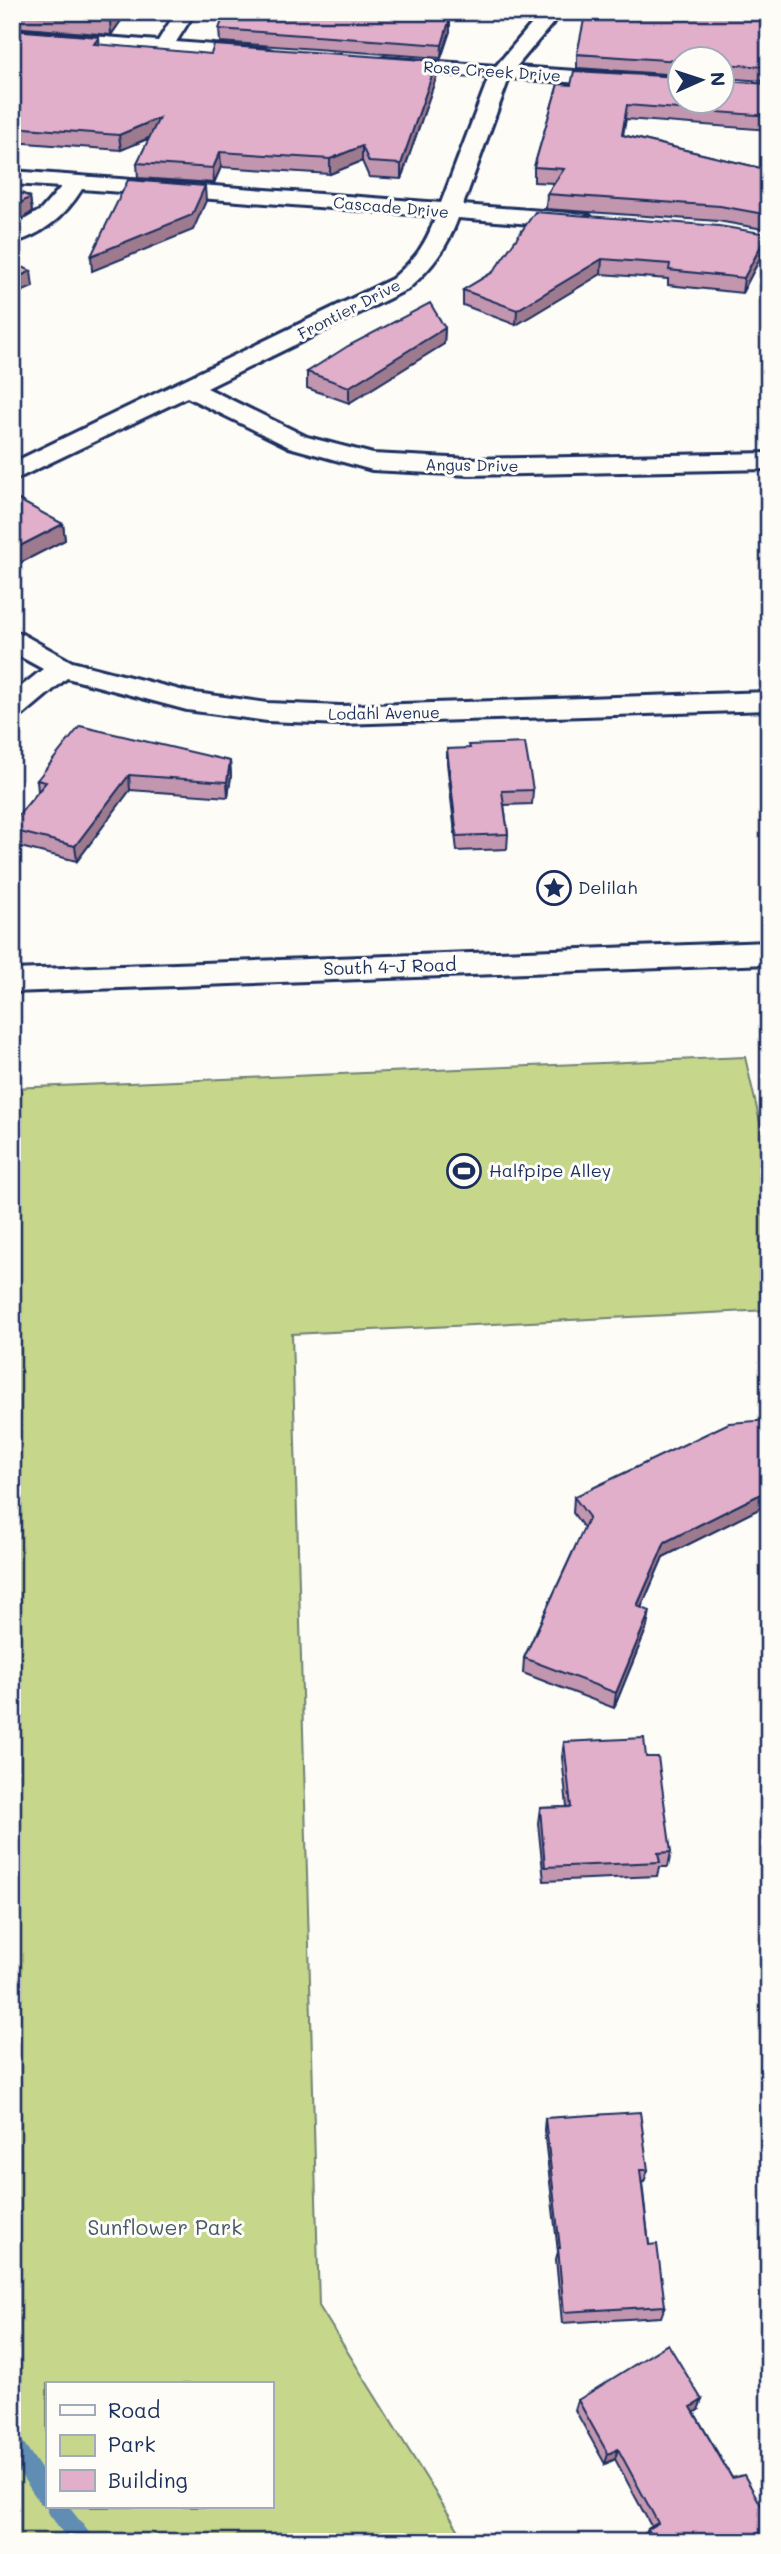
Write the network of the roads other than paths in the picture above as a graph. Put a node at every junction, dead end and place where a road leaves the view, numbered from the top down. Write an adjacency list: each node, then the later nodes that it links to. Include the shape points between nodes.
1 (186, 12): 4 (street)
2 (553, 12): 7 (street, Frontier Drive)
3 (12, 36): 4 (street)
4 (163, 48): 5 (street)
5 (285, 56)
6 (366, 62): 7 (street, Rose Creek Drive)
7 (501, 72): 8 (street, Rose Creek Drive); 11 (street, Frontier Drive)
8 (666, 83)
9 (12, 177): 10 (street, Cascade Drive)
10 (75, 182): 11 (street, Cascade Drive); 13 (street, via 62,204 40,224)
11 (450, 212): 12 (street, Cascade Drive); 14 (street, Frontier Drive, via 439,242 400,284)
12 (597, 222)
13 (12, 236)
14 (190, 389): 15 (street, Angus Drive, via 298,442 372,462 469,467); 16 (street, Frontier Drive)
15 (769, 461)
16 (12, 473)
17 (12, 640): 18 (street, Lodahl Avenue)
18 (62, 668): 19 (street, Lodahl Avenue, via 187,701 267,712 341,715); 20 (street)
19 (769, 701)
20 (12, 709)
21 (769, 953): 22 (street, South 4-J Road)
22 (12, 981)

